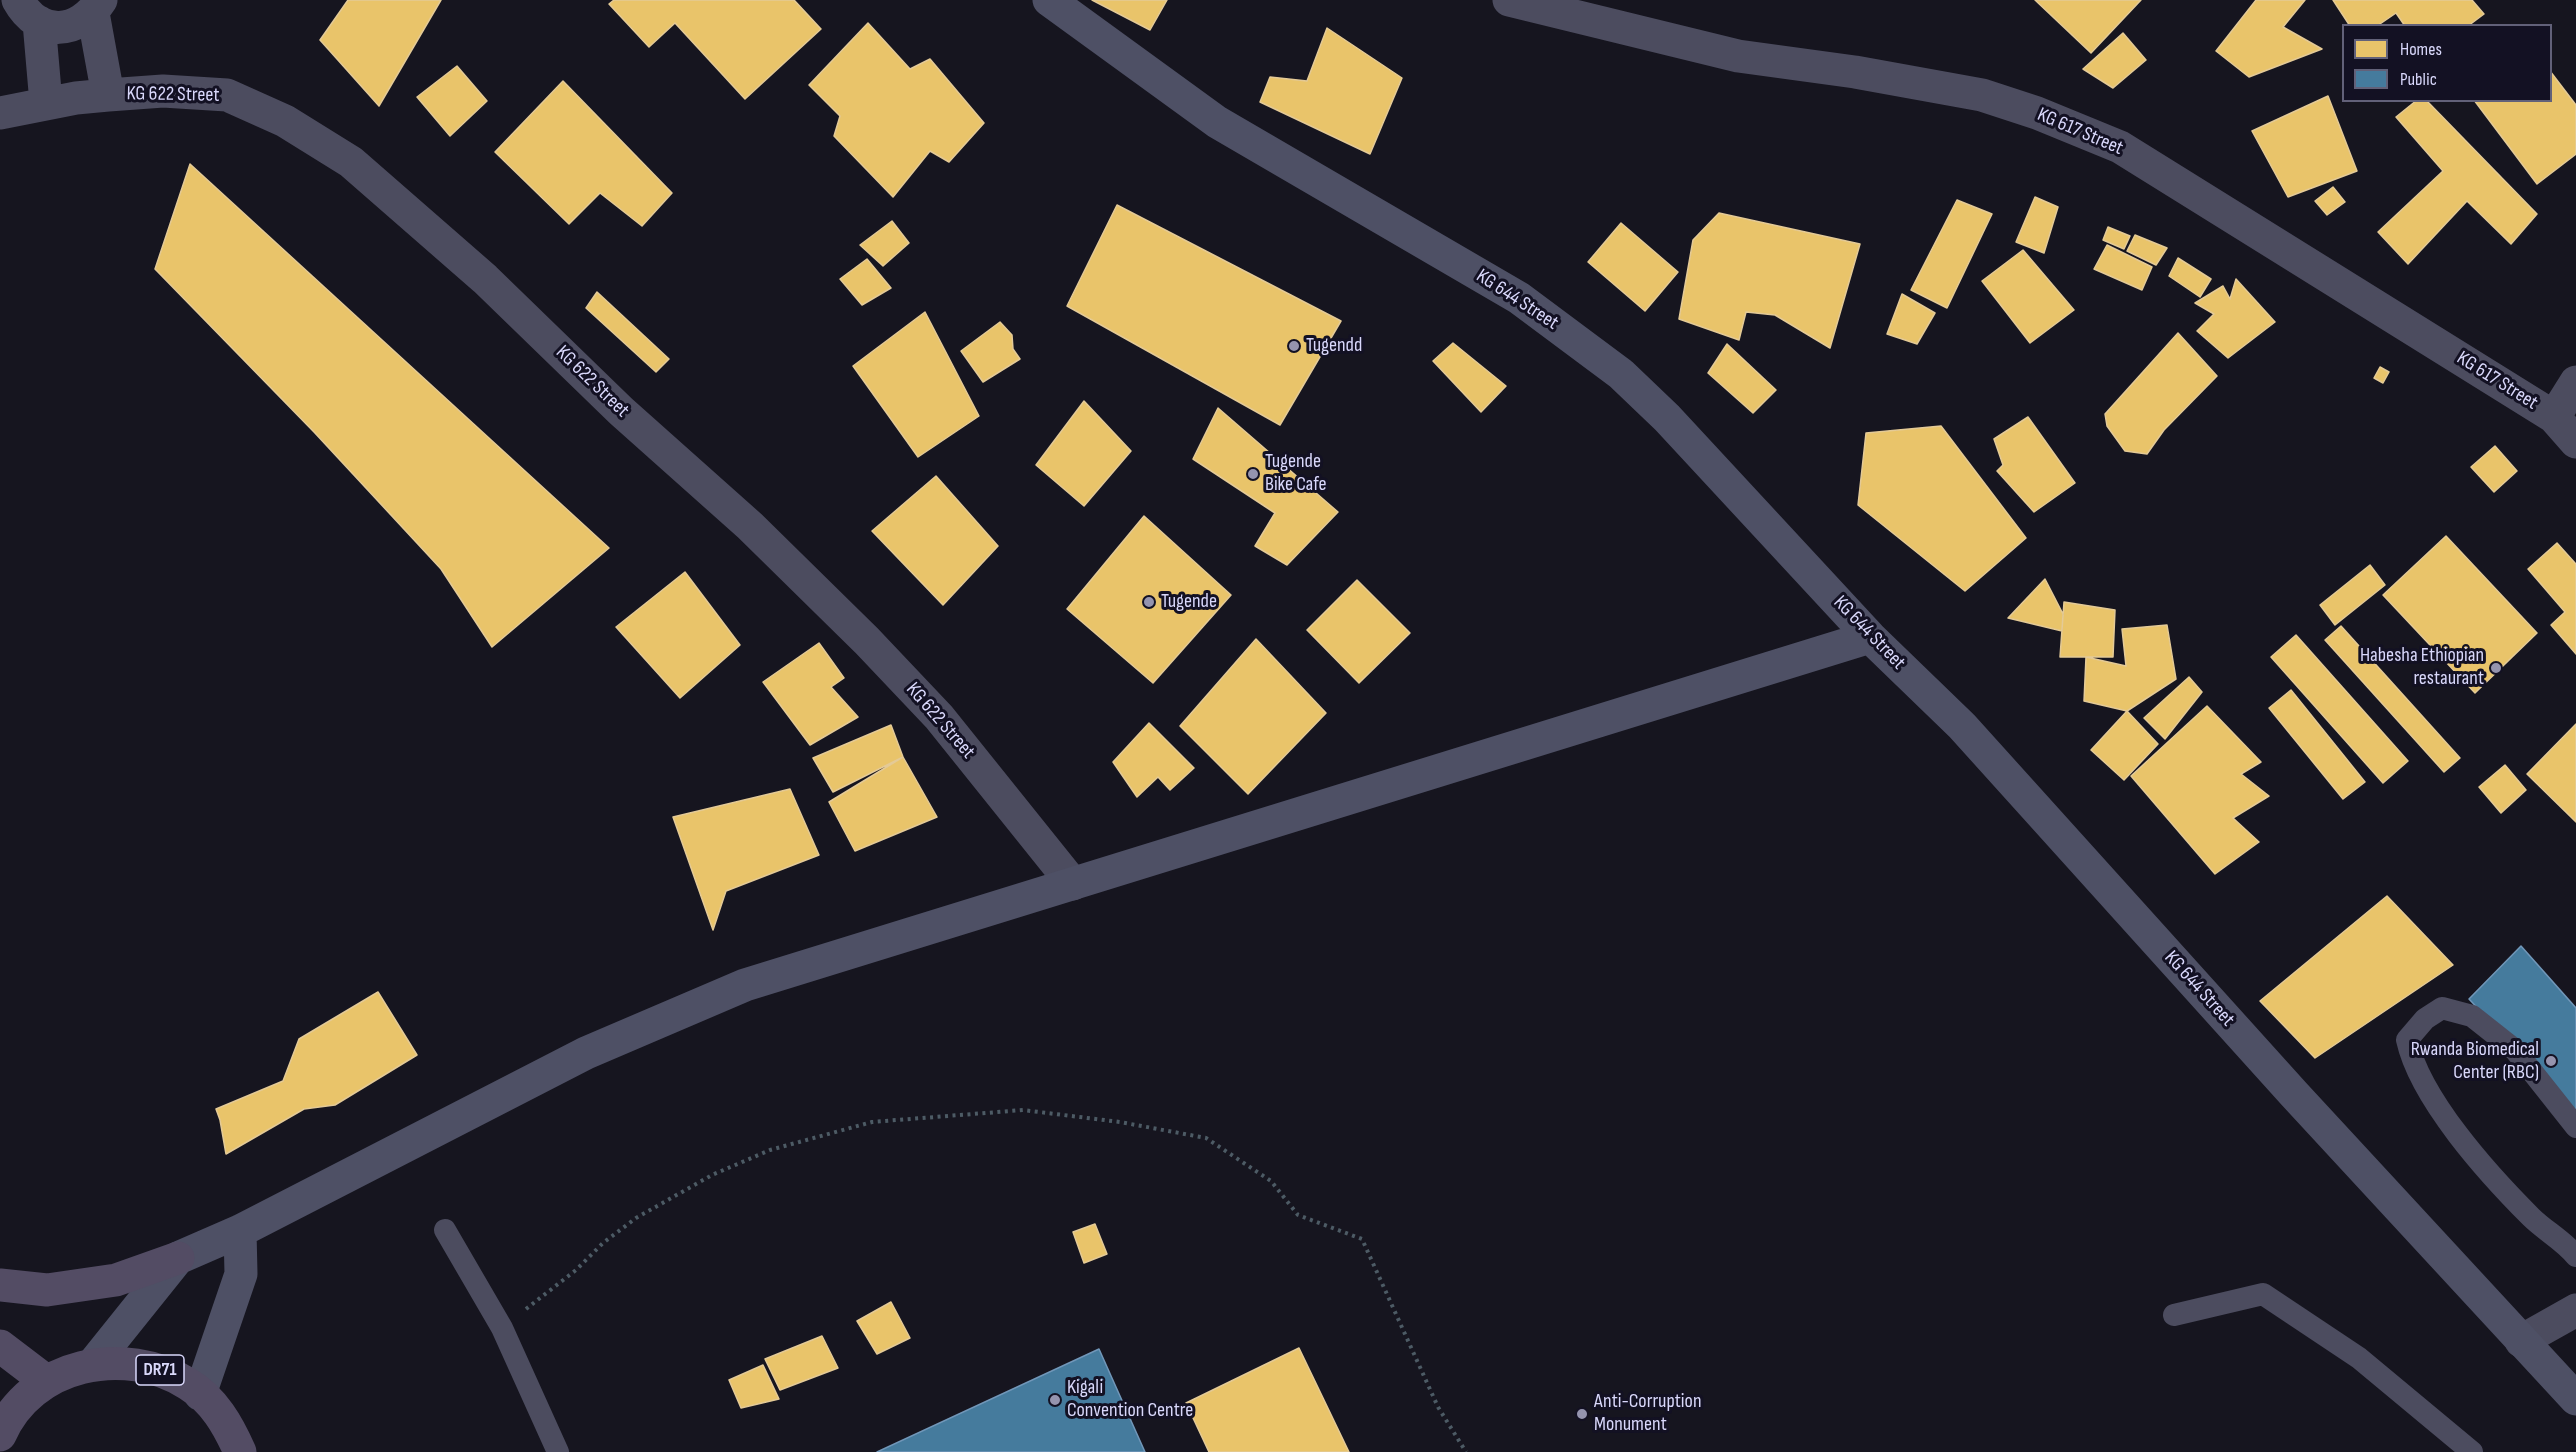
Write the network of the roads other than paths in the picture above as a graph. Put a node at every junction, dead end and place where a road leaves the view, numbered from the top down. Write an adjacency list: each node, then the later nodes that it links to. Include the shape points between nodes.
1 (1049, 0): 11 (main road, KG 644 Street, via 1217,122 1519,298 1587,347 1667,418)
2 (1509, 0): 9 (street, KG 617 Street, via 1738,56 1982,95 2037,113 2120,147)
3 (97, 6): 4 (street, via 81,22 67,27 52,27); 5 (street)
4 (28, 11): 6 (street)
5 (108, 95): 6 (street, KG 622 Street); 12 (street, KG 622 Street, via 162,91 227,95 285,121 351,162 484,279 621,411 750,526 867,641 939,717)
6 (46, 103): 7 (street, KG 622 Street)
7 (0, 113)
8 (2576, 382): 9 (street)
9 (2554, 417): 10 (street, KG 617 Street)
10 (2576, 442)
11 (1870, 637): 12 (main road); 21 (main road, KG 644 Street, via 1962,726)
12 (1073, 884): 15 (main road, via 745,985 586,1053)
13 (2576, 1127): 16 (lane, via 2514,1050 2472,1016 2442,1008 2425,1019 2406,1040 2421,1081 2483,1163 2532,1218)
14 (445, 1230): 29 (lane, via 502,1328)
15 (240, 1231): 17 (main road); 25 (main road, via 241,1274)
16 (2573, 1247)
17 (178, 1258): 18 (main road, via 116,1280 46,1290); 23 (main road)
18 (0, 1285)
19 (2576, 1310): 21 (street)
20 (2174, 1315): 30 (lane, via 2263,1294 2359,1358)
21 (2521, 1341): 26 (main road, KG 644 Street)
22 (0, 1346): 24 (main road)
23 (93, 1364): 24 (main road, DR71); 25 (main road, DR71, via 119,1362 155,1368)
24 (46, 1381): 27 (main road, DR71, via 22,1401)
25 (200, 1394): 28 (main road, DR71, via 230,1428)
26 (2576, 1399)
27 (0, 1435)
28 (240, 1452)
29 (558, 1452)
30 (2472, 1452)

